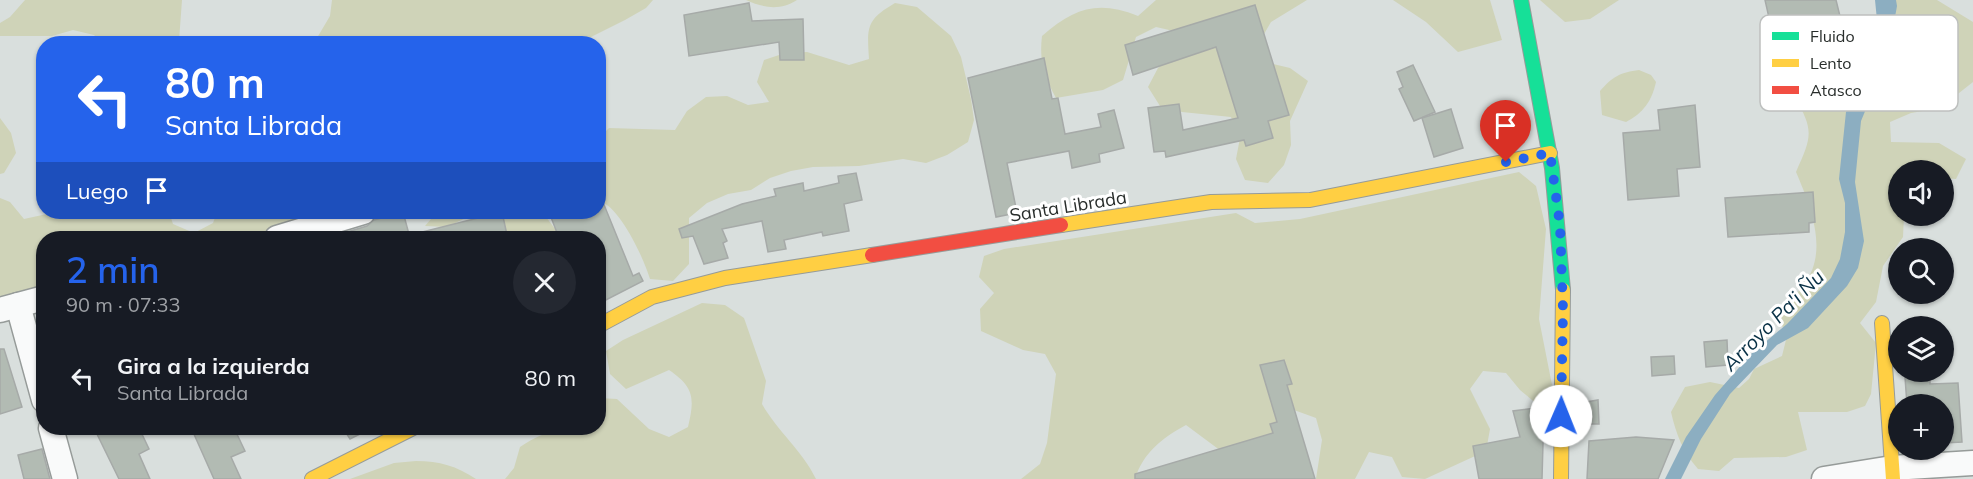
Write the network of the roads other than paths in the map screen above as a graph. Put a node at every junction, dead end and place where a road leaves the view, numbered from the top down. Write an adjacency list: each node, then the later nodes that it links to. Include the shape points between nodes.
1 (1521, 0): 2 (street)
2 (1550, 153): 7 (street, Santa Librada, via 1310,200 1211,202 725,278 652,297); 16 (street, via 1560,225)
3 (340, 219): 4 (street)
4 (300, 231)
5 (36, 300): 6 (street)
6 (9, 307): 9 (street)
7 (606, 322)
8 (1881, 323): 13 (street)
9 (36, 379)
10 (53, 435): 14 (street)
11 (399, 435): 15 (street)
12 (1973, 463): 13 (street)
13 (1892, 474): 17 (street)
14 (65, 479)
15 (312, 479)
16 (1560, 479)
17 (1824, 479)

